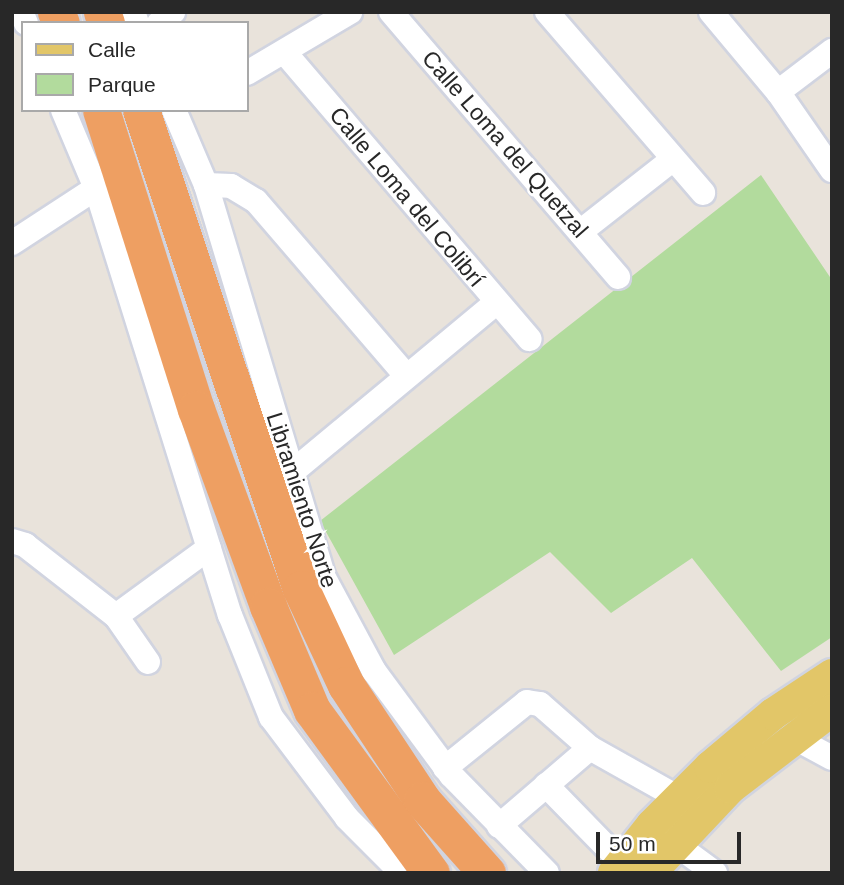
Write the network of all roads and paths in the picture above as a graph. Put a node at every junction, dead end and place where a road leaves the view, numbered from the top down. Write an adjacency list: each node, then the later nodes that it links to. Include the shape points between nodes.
1 (350, 12): 6 (street)
2 (391, 12): 18 (street, Calle Loma del Quetzal)
3 (547, 12): 13 (street)
4 (711, 12): 8 (street)
5 (832, 51): 8 (street)
6 (286, 54): 7 (street); 21 (street, Calle Loma del Colibrí)
7 (248, 73)
8 (778, 92): 14 (street)
9 (64, 112): 16 (street)
10 (102, 112): 42 (highway, via 196,409 268,606 312,710)
11 (142, 112): 43 (highway, Libramiento Norte, via 301,589 346,685 422,800)
12 (175, 112): 15 (street, Libramiento Norte)
13 (673, 159): 17 (street); 18 (street)
14 (832, 170)
15 (206, 185): 23 (street, via 231,186 256,201); 24 (street, Libramiento Norte)
16 (96, 188): 19 (street); 26 (street)
17 (703, 193)
18 (580, 232): 20 (street, Calle Loma del Quetzal)
19 (13, 240)
20 (618, 276)
21 (496, 303): 22 (street, Calle Loma del Colibrí); 23 (street)
22 (529, 339)
23 (405, 374): 24 (street)
24 (291, 473): 34 (street, Libramiento Norte, via 323,576 374,671)
25 (12, 541): 27 (street, via 25,545)
26 (209, 548): 27 (street); 41 (street, via 271,717 347,818)
27 (116, 616): 28 (street)
28 (148, 662)
29 (832, 675): 36 (main road, via 773,714)
30 (832, 710): 31 (main road)
31 (793, 737): 33 (street); 38 (main road, via 730,788)
32 (590, 748): 34 (street, via 540,704 527,702); 35 (street); 36 (street)
33 (832, 758)
34 (445, 768): 37 (street, Libramiento Norte)
35 (546, 785): 37 (street); 40 (street)
36 (679, 798): 40 (main road)
37 (499, 826): 39 (street, Libramiento Norte)
38 (674, 843): 40 (main road); 46 (street)
39 (518, 846): 44 (street); 45 (street, Libramiento Norte)
40 (629, 870)
41 (402, 873)
42 (431, 873)
43 (487, 873)
44 (525, 873)
45 (547, 873)
46 (715, 873)

